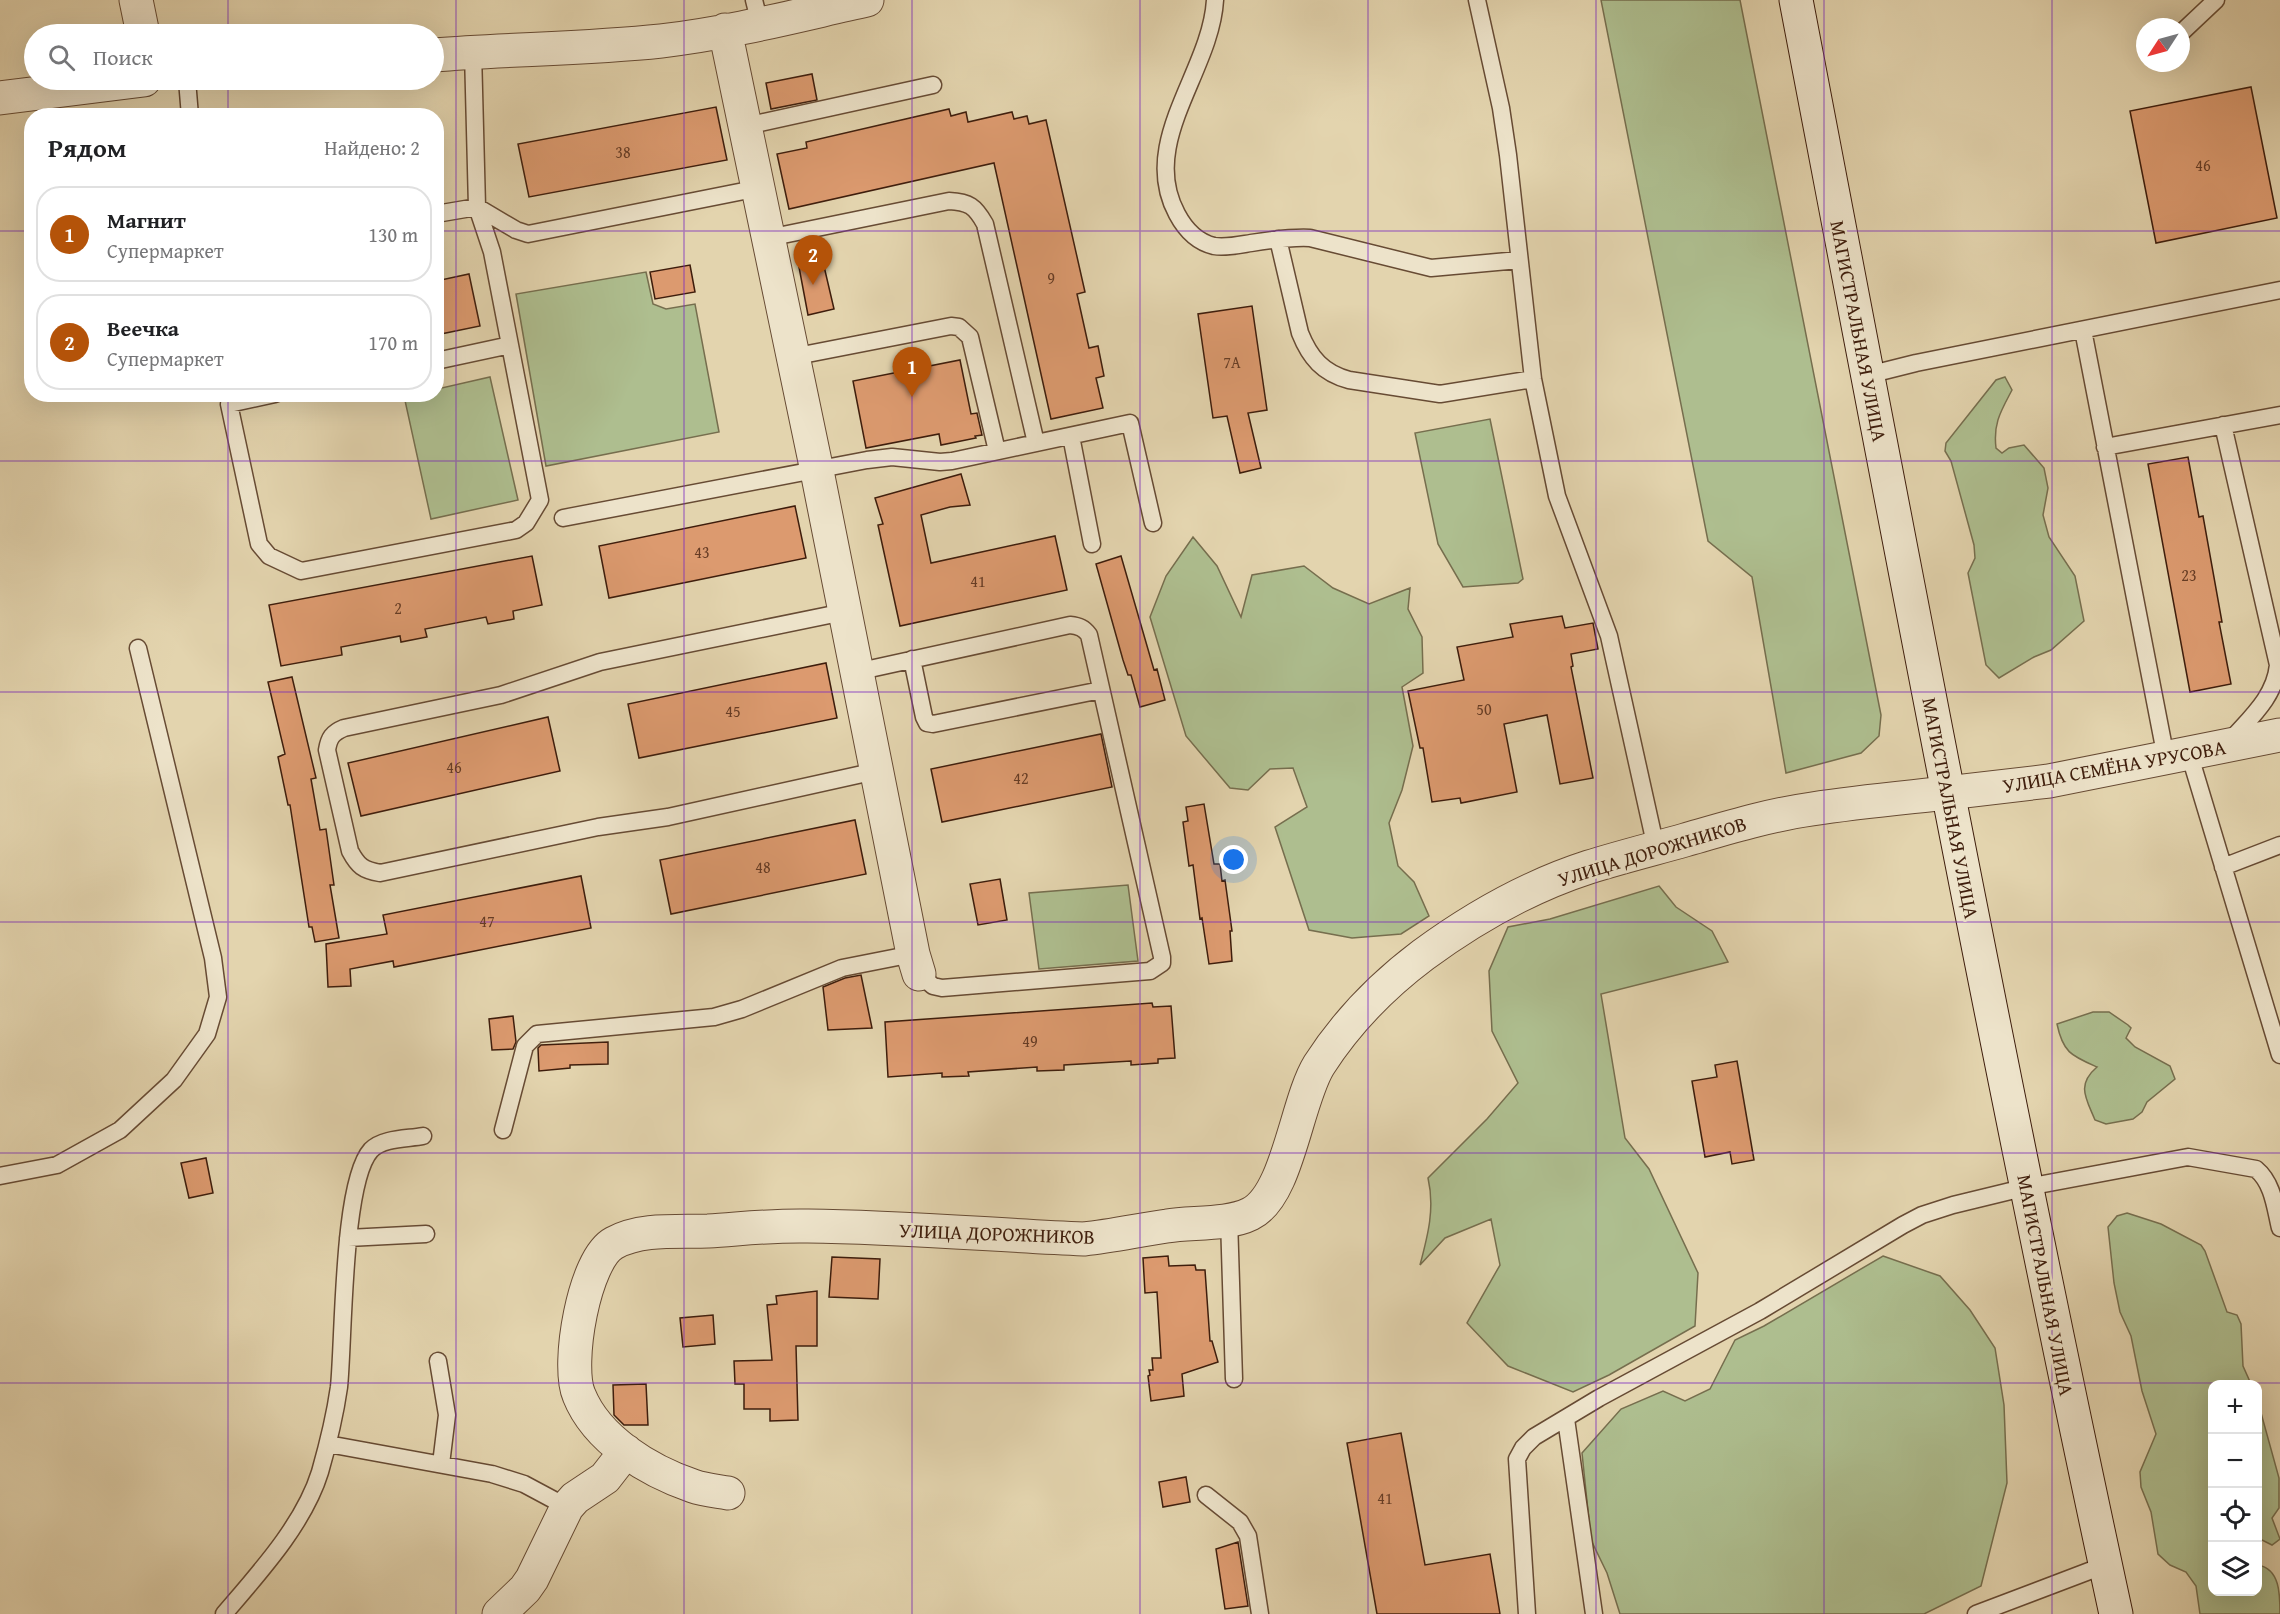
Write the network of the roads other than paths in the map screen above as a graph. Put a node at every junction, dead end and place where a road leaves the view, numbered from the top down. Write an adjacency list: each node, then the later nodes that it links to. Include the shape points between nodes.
1 (136, 0): 8 (street)
2 (867, 0): 7 (street)
3 (1215, 0): 23 (lane, via 1201,57 1168,144 1166,188 1180,221 1202,241 1227,246)
4 (1477, 0): 24 (lane, via 1503,120)
5 (1796, 0): 30 (street, МАГИСТРАЛЬНАЯ УЛИЦА)
6 (2216, 0): 9 (lane)
7 (757, 12): 10 (street)
8 (141, 24)
9 (2190, 25)
10 (725, 30): 11 (street, via 619,45); 18 (street)
11 (473, 52): 12 (street); 20 (lane)
12 (444, 54)
13 (933, 86): 18 (lane)
14 (64, 90): 16 (street)
15 (188, 90): 17 (lane)
16 (0, 98)
17 (189, 108)
18 (746, 126): 19 (street)
19 (759, 188): 20 (lane, via 528,234); 22 (street)
20 (477, 207): 21 (lane); 27 (lane, via 492,252)
21 (444, 213)
22 (768, 238): 28 (street); 36 (lane, via 949,201 964,202 977,210 985,224)
23 (1278, 239): 24 (lane, via 1310,238 1431,268); 31 (lane, via 1302,340 1318,364 1334,376 1440,393)
24 (1519, 260): 31 (lane)
25 (2280, 290): 26 (lane)
26 (2083, 330): 30 (lane); 37 (lane)
27 (510, 345): 29 (lane); 32 (lane, via 540,500 526,523 516,530 301,571 284,565 259,544)
28 (792, 357): 38 (lane, via 959,327 970,337); 39 (street)
29 (444, 359)
30 (1868, 375): 52 (street, МАГИСТРАЛЬНАЯ УЛИЦА)
31 (1533, 379): 54 (lane, via 1557,496 1609,636)
32 (225, 402)
33 (2280, 415): 34 (lane)
34 (2223, 425): 37 (lane); 49 (lane, via 2278,665 2272,690)
35 (1071, 436): 36 (lane); 41 (lane, via 1130,423); 42 (lane)
36 (1036, 443): 38 (lane)
37 (2105, 447): 50 (lane)
38 (997, 451): 39 (lane, via 940,462 892,457)
39 (817, 471): 40 (lane); 43 (street)
40 (563, 518)
41 (1154, 522)
42 (1092, 544)
43 (844, 612): 46 (street); 51 (lane, via 600,662 501,696 344,728 333,733 327,750 350,851 365,871 380,873 598,827 668,817)
44 (138, 648): 60 (lane, via 213,958 218,997 207,1034 174,1080 120,1130 57,1165)
45 (912, 659): 46 (lane); 47 (lane, via 1079,626 1089,635); 47 (lane, via 924,717 933,724)
46 (856, 672): 51 (street)
47 (1101, 690): 56 (lane, via 1162,963 1150,971 942,988 933,986)
48 (2280, 735): 49 (street, УЛИЦА СЕМЁНА УРУСОВА)
49 (2227, 746): 50 (street, УЛИЦА СЕМЁНА УРУСОВА)
50 (2177, 756): 52 (street, УЛИЦА СЕМЁНА УРУСОВА, via 2049,781); 55 (lane)
51 (876, 771): 56 (street)
52 (1947, 793): 54 (street, УЛИЦА ДОРОЖНИКОВ, via 1766,817); 61 (street, МАГИСТРАЛЬНАЯ УЛИЦА)
53 (2280, 845): 55 (lane)
54 (1656, 848): 63 (street, УЛИЦА ДОРОЖНИКОВ, via 1581,870 1517,897 1452,936 1397,976 1346,1028 1318,1067 1269,1197 1249,1215)
55 (2223, 867): 57 (lane)
56 (916, 964): 58 (lane, via 842,968 714,1017 537,1034 525,1046)
57 (2280, 1055)
58 (503, 1130)
59 (423, 1136): 66 (lane, via 383,1143 365,1158 358,1175)
60 (0, 1176)
61 (2027, 1187): 62 (lane, via 2188,1158 2256,1169); 69 (lane, via 1953,1205 1913,1220); 76 (street, МАГИСТРАЛЬНАЯ УЛИЦА)
62 (2275, 1187): 64 (lane)
63 (1229, 1219): 68 (lane); 71 (street, УЛИЦА ДОРОЖНИКОВ, via 1084,1239 807,1226 626,1238 600,1257 588,1281 574,1379 585,1408)
64 (2280, 1228)
65 (426, 1233): 66 (lane)
66 (348, 1238): 70 (lane, via 339,1389)
67 (438, 1361): 72 (lane, via 447,1415)
68 (1234, 1379)
69 (1566, 1419): 80 (lane, via 1534,1437 1517,1459); 81 (lane)
70 (328, 1444): 72 (lane); 78 (lane, via 306,1505 272,1556)
71 (626, 1451): 73 (street, УЛИЦА ДОРОЖНИКОВ, via 685,1483); 75 (street, via 605,1478)
72 (441, 1464): 75 (lane, via 524,1484)
73 (729, 1493)
74 (1206, 1495): 79 (lane, via 1240,1522 1248,1536)
75 (567, 1507): 77 (street)
76 (2105, 1565): 82 (lane); 83 (street, МАГИСТРАЛЬНАЯ УЛИЦА)
77 (518, 1608)
78 (224, 1614)
79 (1260, 1614)
80 (1527, 1614)
81 (1594, 1614)
82 (1976, 1614)
83 (2116, 1614)

